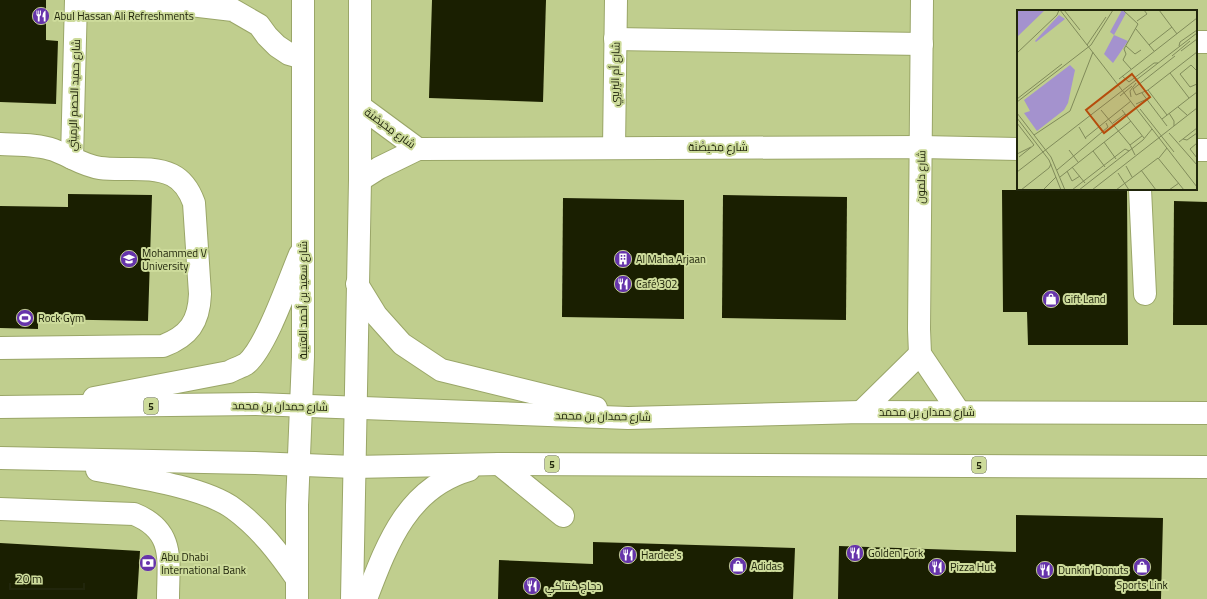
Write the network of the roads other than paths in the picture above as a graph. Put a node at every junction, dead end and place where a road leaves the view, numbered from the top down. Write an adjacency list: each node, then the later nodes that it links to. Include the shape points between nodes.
1 (303, 0): 8 (main road, شارع سعيد بن أحمد العتيبة)
2 (360, 0): 9 (main road)
3 (616, 0): 6 (main road, شارع أم اليِرَيبِي)
4 (922, 0): 7 (main road, شارع دلمون)
5 (76, 3): 8 (main road, شارع حميد الحصم الرميثي, via 182,4 232,10 259,25 277,46 289,54); 15 (main road, شارع حميد الحصم الرميثي)
6 (615, 39): 7 (main road); 12 (main road, شارع أم اليِرَيبِي)
7 (922, 44): 11 (main road, شارع دلمون)
8 (303, 58): 18 (main road, شارع سعيد بن أحمد العتيبة)
9 (361, 107): 13 (main road, شارع مِحَيصْنَة); 16 (main road)
10 (0, 144): 15 (main road, شارع حميد الحصم الرميثي, via 44,147)
11 (921, 147): 12 (main road, شارع مِحَيصْنَة); 14 (main road, شارع مِحَيصْنَة); 22 (main road, شارع دلمون)
12 (614, 148): 13 (main road, شارع مِحَيصْنَة)
13 (418, 149): 16 (main road, شارع مِحَيصْنَة)
14 (1017, 149)
15 (72, 158): 21 (main road, via 99,168 163,172 183,183 190,192 195,215 200,308 187,333 163,346)
16 (360, 180): 19 (main road)
17 (1140, 190): 20 (main road)
18 (304, 246): 24 (main road, شارع سعيد بن أحمد العتيبة); 26 (main road, via 266,334 246,364 229,372 116,392)
19 (357, 284): 25 (main road); 30 (main road, via 376,315 402,344 441,370 568,400)
20 (1145, 294)
21 (0, 348)
22 (920, 354): 27 (main road); 28 (main road)
23 (0, 407): 26 (main road, شارع حمدان بن محمد / 5)
24 (302, 407): 25 (main road, شارع حمدان بن محمد / 5); 26 (main road, شارع حمدان بن محمد / 5, via 256,404); 33 (main road, شارع سعيد بن أحمد العتيبة)
25 (355, 407): 30 (main road, شارع حمدان بن محمد / 5); 35 (main road)
26 (50, 408)
27 (861, 412): 28 (main road, شارع حمدان بن محمد / 5); 30 (main road, شارع حمدان بن محمد / 5)
28 (959, 412): 29 (main road, شارع حمدان بن محمد / 5)
29 (1207, 413)
30 (628, 418)
31 (0, 458): 32 (main road, 5)
32 (47, 459): 33 (main road, 5); 39 (main road, via 213,497 234,508 277,551)
33 (299, 465): 35 (main road, 5); 39 (main road, شارع سعيد بن أحمد العتيبة)
34 (494, 465): 35 (main road, 5); 36 (main road, 5); 38 (main road); 42 (main road, via 457,474 440,482 421,496 408,511 392,539)
35 (354, 467): 41 (main road)
36 (1207, 467)
37 (0, 509): 40 (main road, via 134,514 147,519 158,529 165,541 168,557)
38 (563, 516)
39 (297, 589)
40 (168, 599)
41 (352, 599)
42 (366, 599)

